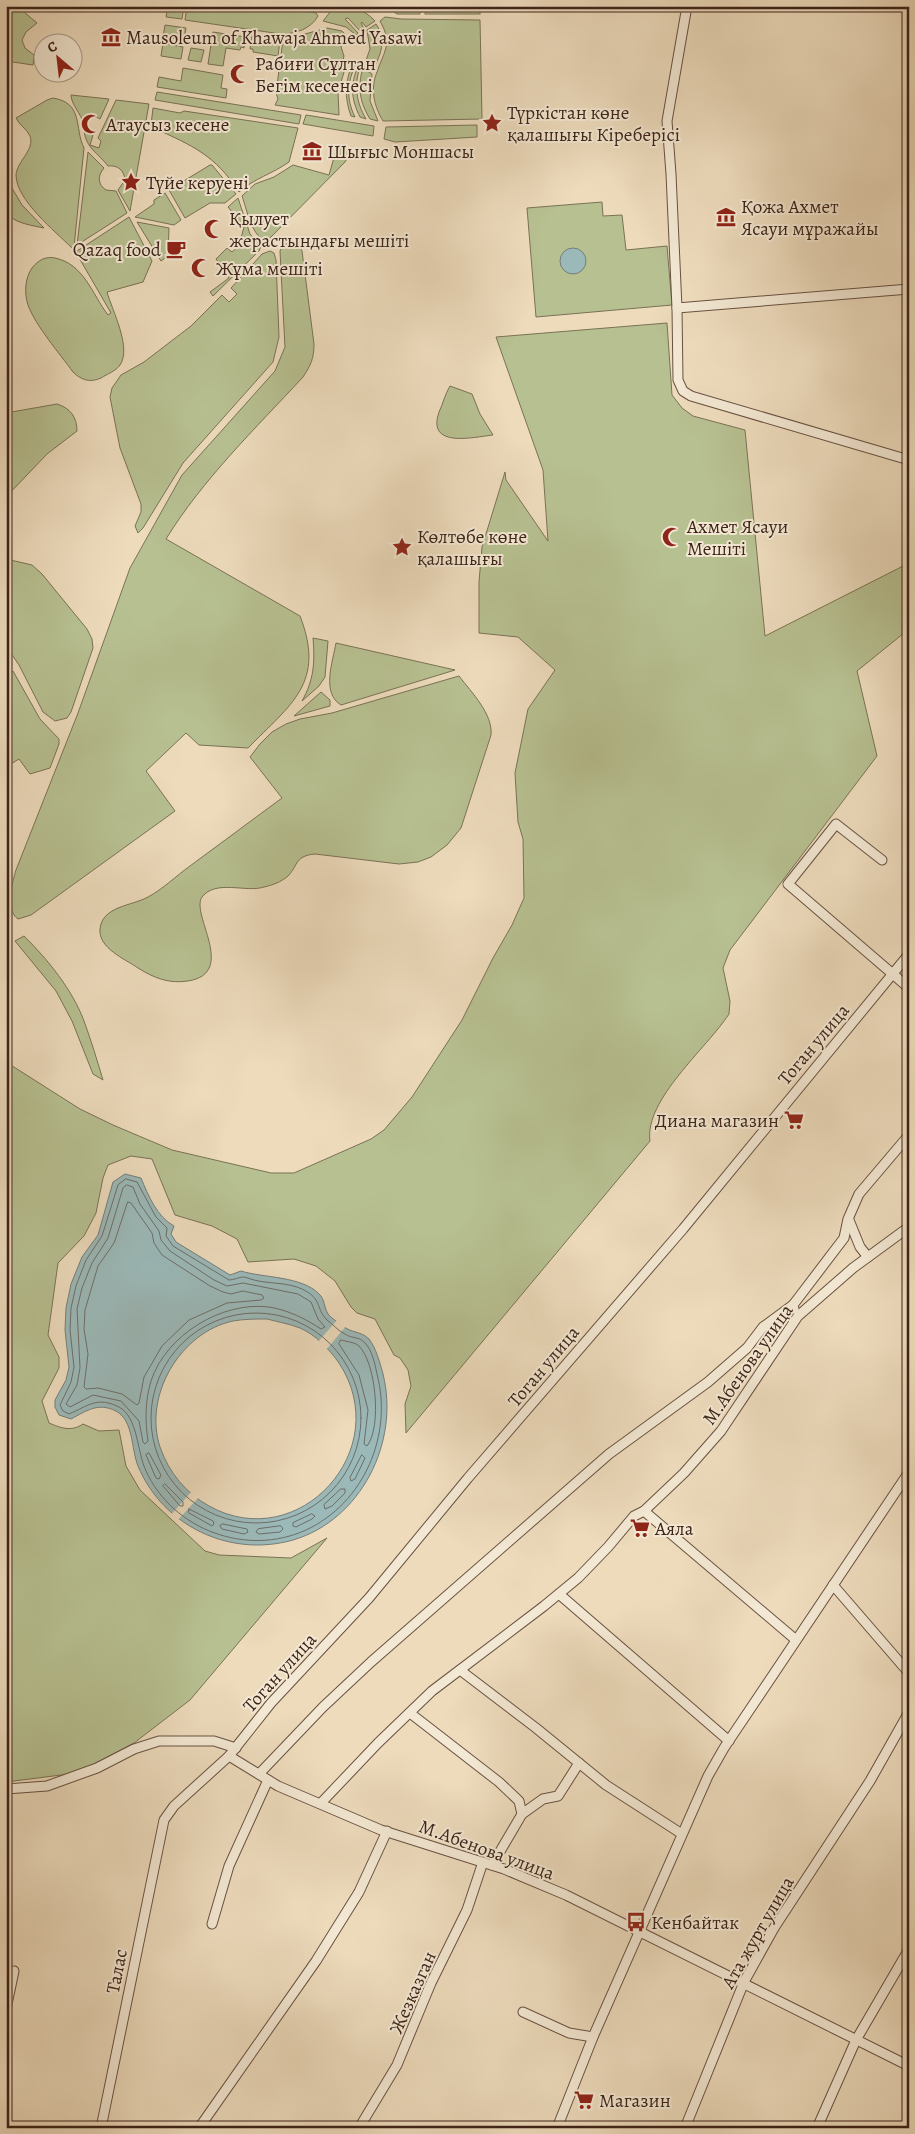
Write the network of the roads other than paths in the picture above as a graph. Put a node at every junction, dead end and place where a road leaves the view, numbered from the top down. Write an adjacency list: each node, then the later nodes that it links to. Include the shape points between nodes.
1 (687, 6): 3 (street, via 667,122)
2 (909, 289): 3 (street)
3 (677, 308): 4 (street, via 678,380 683,391)
4 (909, 460)
5 (882, 860): 7 (street, via 836,824 788,884)
6 (909, 954): 7 (street, Тоган улица)
7 (892, 973): 8 (street); 25 (street, Тоган улица, via 683,1229 369,1598 271,1703)
8 (909, 988)
9 (909, 1135): 10 (street, via 859,1194)
10 (848, 1220): 12 (street); 13 (street, via 844,1238)
11 (909, 1227): 12 (street, М.Абенова улица)
12 (868, 1257): 14 (street, М.Абенова улица)
13 (793, 1305): 14 (street); 28 (street, via 763,1327 747,1348 708,1382 609,1454 371,1662)
14 (798, 1316): 16 (street, М.Абенова улица, via 721,1431)
15 (909, 1472): 17 (street)
16 (644, 1511): 18 (street, М.Абенова улица, via 634,1516 608,1548); 19 (street)
17 (833, 1585): 19 (street); 21 (street)
18 (559, 1594): 20 (street, М.Абенова улица); 24 (street)
19 (796, 1640): 24 (street)
20 (460, 1670): 23 (street, М.Абенова улица); 27 (street)
21 (909, 1673)
22 (909, 1712): 42 (street, Ата журт улица, via 870,1781 774,1928)
23 (410, 1713): 31 (street, М.Абенова улица); 32 (street, via 512,1794 519,1801)
24 (729, 1741): 35 (street, via 708,1776)
25 (236, 1748): 26 (street, Тоган улица); 30 (street, via 214,1741 159,1741 47,1786)
26 (229, 1756): 28 (street, М.Абенова улица); 33 (street, Тоган улица, via 174,1806)
27 (579, 1763): 32 (street, via 558,1796 543,1799); 35 (street, via 606,1785)
28 (259, 1774): 29 (street, М.Абенова улица)
29 (268, 1780): 31 (street, М.Абенова улица); 38 (street, via 229,1866)
30 (6, 1789)
31 (321, 1803): 34 (street, М.Абенова улица)
32 (522, 1814): 37 (street)
33 (164, 1820): 48 (street, Талас)
34 (387, 1832): 36 (street, М.Абенова улица); 49 (street, via 359,1892 321,1953)
35 (682, 1834): 39 (street)
36 (483, 1862): 37 (street, М.Абенова улица); 50 (street, Жезказган, via 467,1910 431,1983 397,2065)
37 (492, 1865): 39 (street, М.Абенова улица, via 566,1895)
38 (212, 1924)
39 (640, 1931): 42 (street, М.Абенова улица); 45 (street)
40 (909, 1949): 46 (street)
41 (14, 1971): 43 (street)
42 (744, 1982): 46 (street, М.Абенова улица); 52 (street, Ата журт улица)
43 (6, 2009)
44 (523, 2012): 45 (street, via 569,2033)
45 (593, 2037): 51 (street)
46 (856, 2040): 47 (street, М.Абенова улица); 53 (street)
47 (909, 2066)
48 (101, 2128)
49 (200, 2128)
50 (358, 2128)
51 (557, 2128)
52 (685, 2128)
53 (817, 2128)

